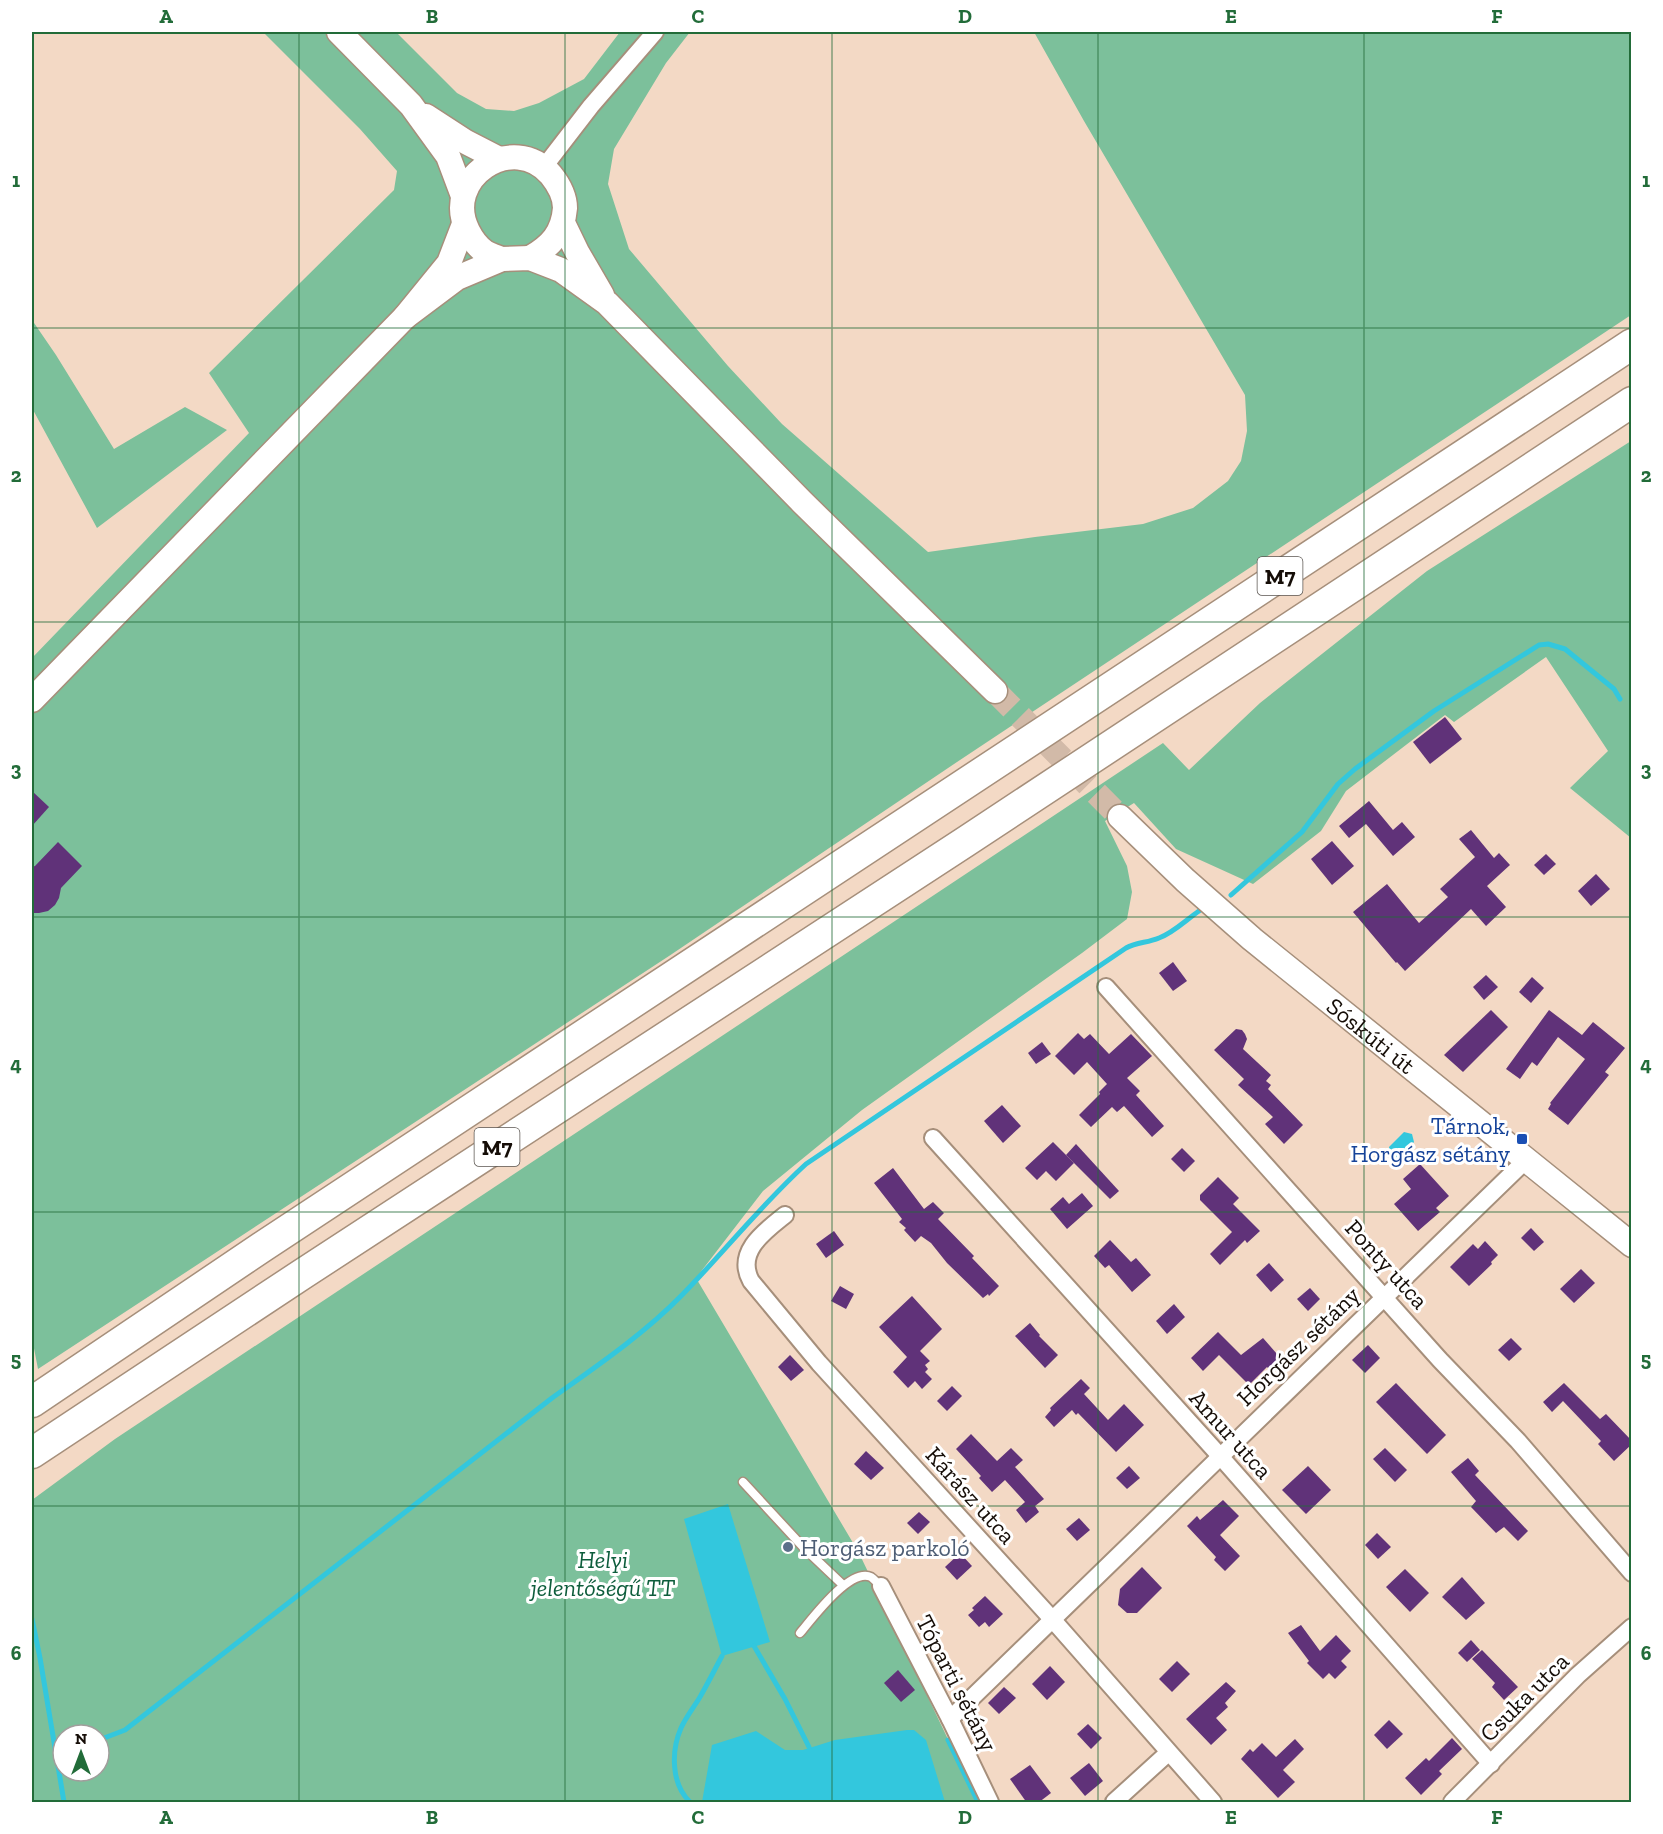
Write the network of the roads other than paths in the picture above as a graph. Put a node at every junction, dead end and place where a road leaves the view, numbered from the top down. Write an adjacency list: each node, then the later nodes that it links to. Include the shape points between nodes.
1 (339, 32): 3 (main road)
2 (655, 32): 5 (street)
3 (411, 105): 4 (main road, via 465,142); 6 (main road, via 448,156)
4 (499, 159): 5 (main road, via 528,159); 6 (main road, via 470,180)
5 (544, 167): 7 (main road, via 560,186 565,205)
6 (463, 196): 8 (main road)
7 (563, 223): 9 (main road, via 554,241); 11 (main road)
8 (464, 224): 10 (main road, via 472,240); 12 (main road, via 449,263)
9 (530, 258): 10 (main road); 11 (main road, via 561,270)
10 (502, 259): 12 (main road, via 457,278)
11 (607, 303): 15 (main road)
12 (405, 317): 16 (main road)
13 (1632, 344): 24 (highway, M7)
14 (1632, 402): 25 (highway, M7)
15 (995, 691)
16 (32, 700)
17 (1120, 817): 20 (main road, Sóskúti út, via 1252,939)
18 (1106, 987): 23 (street, Ponty utca)
19 (933, 1138): 26 (street, Amur utca)
20 (1526, 1160): 22 (main road, Sóskúti út); 23 (street, Horgász sétány)
21 (785, 1215): 31 (street, Kárász utca, via 767,1229 748,1255 745,1263 751,1281 819,1363)
22 (1632, 1245)
23 (1384, 1297): 26 (street, Horgász sétány); 28 (street, Ponty utca, via 1518,1441)
24 (32, 1402)
25 (32, 1454)
26 (1220, 1456): 31 (street, Horgász sétány); 36 (street, Amur utca)
27 (742, 1482): 29 (lane)
28 (1632, 1573)
29 (843, 1585): 30 (lane, via 864,1575); 33 (lane)
30 (881, 1586): 34 (street, Tóparti sétány)
31 (1052, 1619): 34 (street, Horgász sétány); 35 (street, Kárász utca)
32 (1632, 1627): 36 (street, Csuka utca, via 1578,1675)
33 (800, 1633)
34 (950, 1719): 37 (street, Tóparti sétány)
35 (1168, 1753): 38 (street); 39 (street, Kárász utca)
36 (1491, 1764): 40 (street, Csuka utca)
37 (990, 1803)
38 (1114, 1803)
39 (1213, 1803)
40 (1452, 1803)

